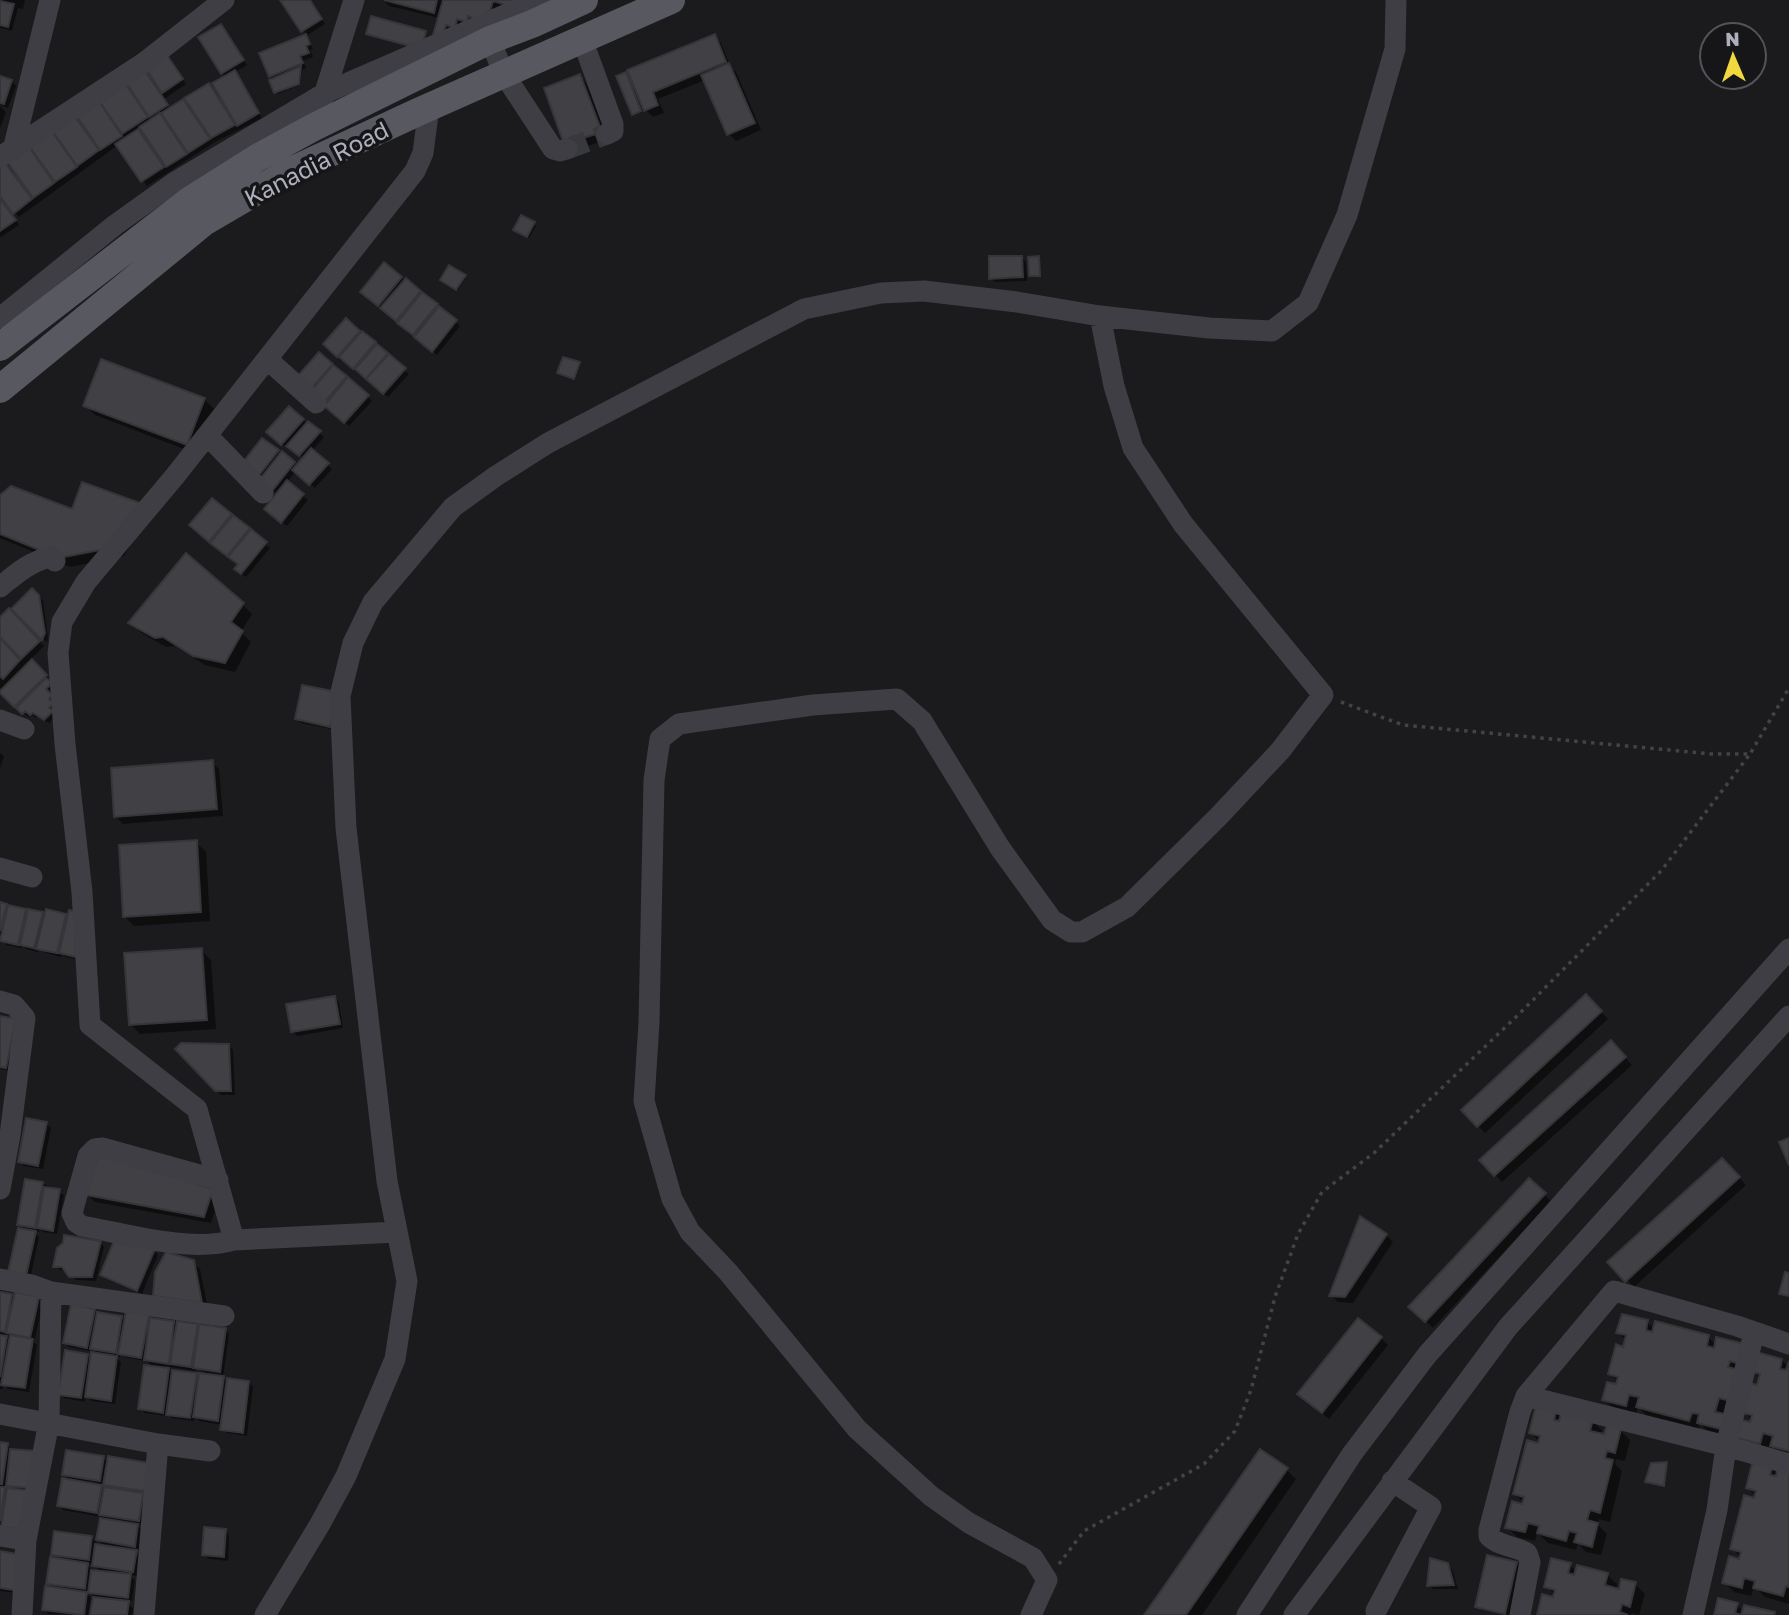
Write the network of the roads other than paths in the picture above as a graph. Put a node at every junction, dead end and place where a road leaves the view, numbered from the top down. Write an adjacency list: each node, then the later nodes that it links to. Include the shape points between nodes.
1 (50, 0): 17 (street)
2 (354, 0): 11 (street)
3 (584, 0): 7 (main road, Kanadia Road)
4 (671, 0): 8 (main road, Kanadia Road)
5 (1396, 0): 19 (street, via 1395,49 1354,191 1308,303 1272,331)
6 (221, 1): 17 (street, via 145,62)
7 (532, 7): 9 (main road, Kanadia Road); 11 (street)
8 (582, 39): 10 (main road, Kanadia Road); 14 (street, via 613,124 613,131)
9 (490, 40): 10 (street); 13 (main road, Kanadia Road)
10 (504, 74): 12 (main road, Kanadia Road); 16 (street, via 554,149)
11 (325, 93): 13 (street); 15 (street)
12 (429, 107): 22 (street, via 423,153 415,171); 23 (main road, Kanadia Road, via 289,172 204,222)
13 (314, 127): 15 (main road, Kanadia Road)
14 (607, 134)
15 (252, 149): 18 (main road, Kanadia Road, via 182,192)
16 (567, 149)
17 (7, 153)
18 (71, 276): 20 (street); 21 (main road, Kanadia Road)
19 (1100, 316): 39 (street, via 924,291 881,293 804,309 548,443 496,476 453,507 373,601 353,643 340,696 346,828 374,1084); 60 (street, via 1133,448 1183,524 1323,695 1280,751 1218,817 1127,908 1082,932 1071,932 1052,920 1000,848 922,721 897,699 813,705 679,724 660,739 654,780 644,1101 672,1199 690,1232 857,1429 931,1496 1033,1558 1046,1580)
20 (0, 318)
21 (0, 347)
22 (267, 359): 24 (street); 25 (street)
23 (0, 389)
24 (316, 403)
25 (207, 435): 26 (street); 37 (street, via 86,582 62,622 58,653 82,891 90,1025 197,1109)
26 (263, 493)
27 (55, 561): 28 (street, via 50,557 38,560)
28 (0, 587)
29 (0, 720): 30 (street)
30 (24, 729)
31 (0, 869): 32 (street)
32 (32, 877)
33 (1789, 949): 61 (street, via 1427,1355 1353,1454)
34 (0, 1002): 36 (street, via 14,1005 25,1018)
35 (1789, 1016): 53 (street, via 1508,1327)
36 (5, 1135): 38 (street)
37 (218, 1180): 40 (street); 40 (street, via 94,1149 72,1213 82,1226 194,1246)
38 (0, 1189)
39 (397, 1232): 40 (street); 59 (street, via 407,1281 395,1359 345,1476)
40 (234, 1240)
41 (0, 1279): 42 (street)
42 (51, 1292): 43 (street); 48 (street)
43 (224, 1316)
44 (1754, 1333): 45 (street); 46 (street, via 1614,1291); 50 (street)
45 (1789, 1344)
46 (1526, 1396): 50 (street); 63 (street, via 1489,1530 1493,1540 1527,1553 1530,1562)
47 (0, 1414): 48 (street)
48 (49, 1422): 49 (street); 55 (street)
49 (158, 1444): 51 (street); 58 (street)
50 (1726, 1446): 52 (street); 64 (street)
51 (210, 1451)
52 (1789, 1464)
53 (1392, 1481): 56 (street, via 1431,1507); 62 (street)
54 (0, 1536): 55 (street)
55 (26, 1540): 57 (street)
56 (1379, 1614)
57 (22, 1615)
58 (144, 1615)
59 (265, 1615)
60 (1031, 1615)
61 (1247, 1615)
62 (1294, 1615)
63 (1520, 1615)
64 (1693, 1615)

